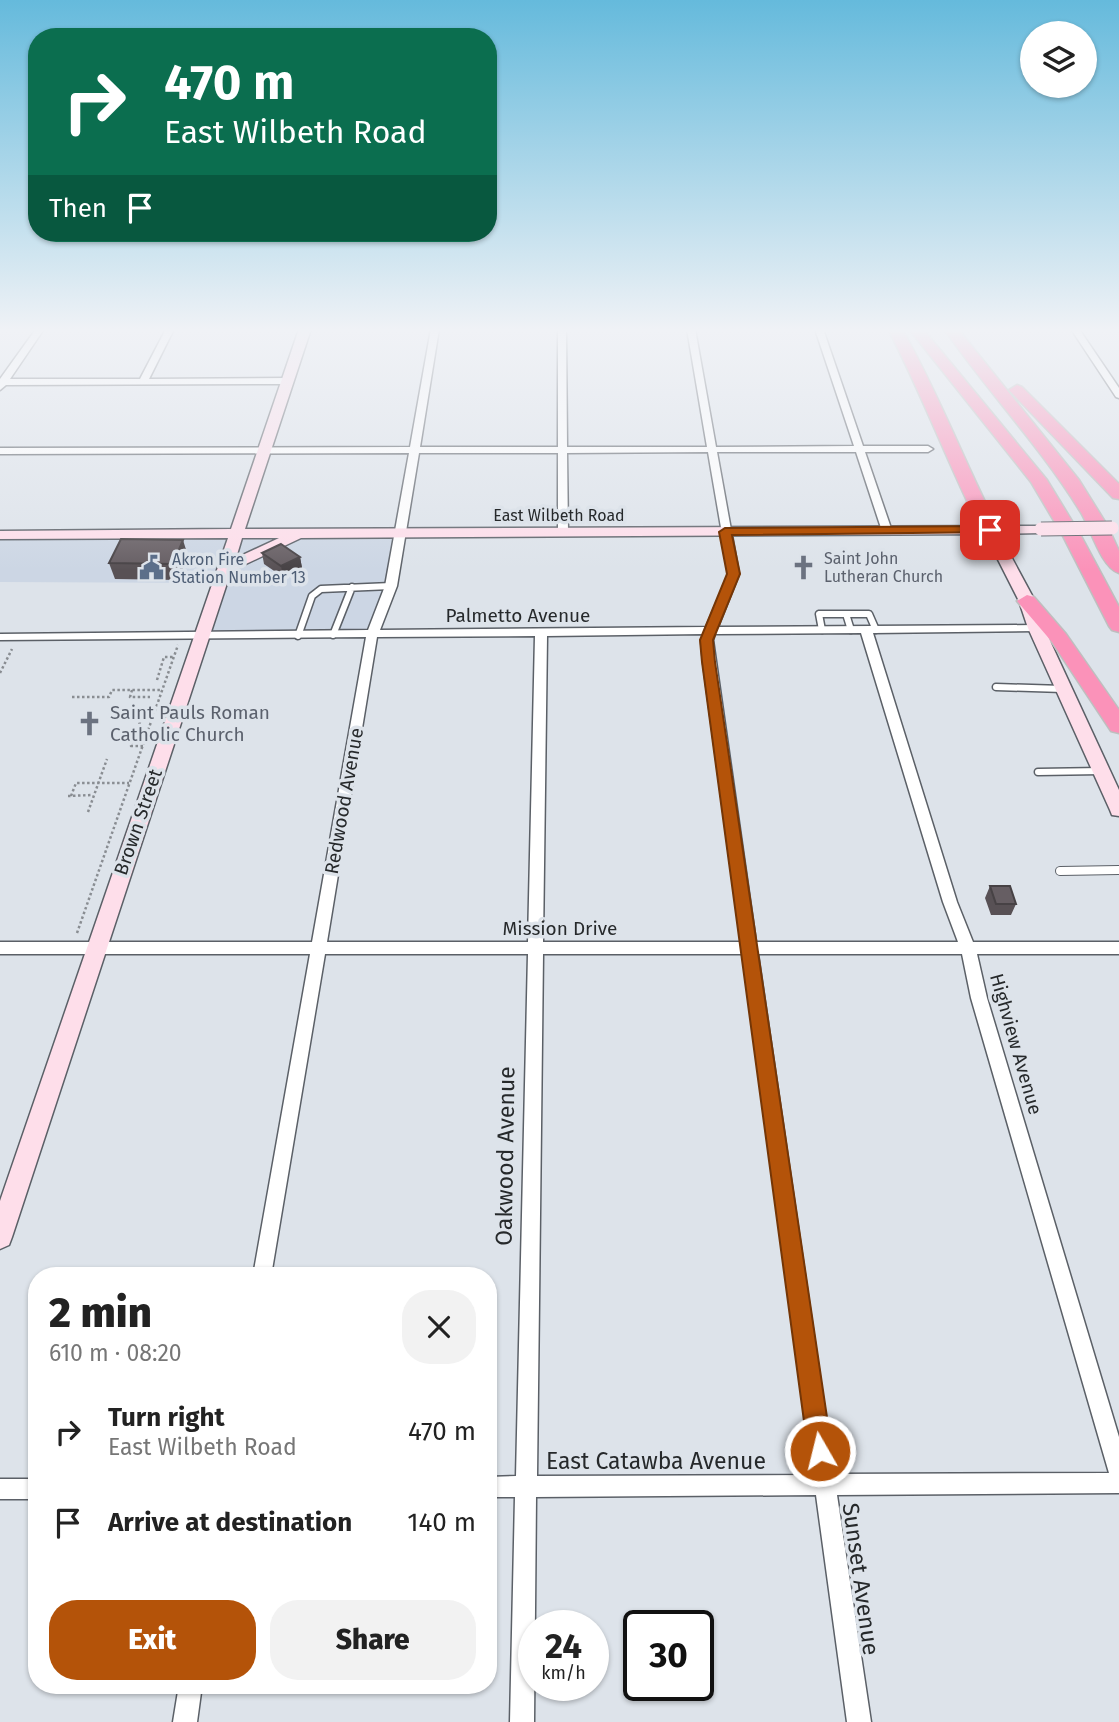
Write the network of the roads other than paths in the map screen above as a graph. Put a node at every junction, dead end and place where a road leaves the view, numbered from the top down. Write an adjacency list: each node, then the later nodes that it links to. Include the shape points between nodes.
1 (277, 409): 15 (main road, Brown Street)
2 (422, 409): 12 (street, Redwood Avenue)
3 (563, 409): 13 (street)
4 (704, 409): 14 (street, Sunset Avenue)
5 (846, 409): 10 (street)
6 (935, 409): 19 (highway)
7 (981, 409): 33 (highway, via 1038,480)
8 (1014, 409): 27 (highway, via 1070,480)
9 (1037, 409): 17 (highway)
10 (859, 449): 11 (street); 14 (street); 20 (street)
11 (928, 449)
12 (415, 450): 13 (street); 15 (street); 24 (street, Redwood Avenue)
13 (563, 450): 14 (street); 25 (street)
14 (711, 450): 21 (street, Sunset Avenue)
15 (263, 451): 16 (street); 22 (main road, Brown Street)
16 (0, 452)
17 (1119, 494)
18 (1116, 528): 19 (main road, East Wilbeth Road, bridge)
19 (990, 530): 20 (main road, East Wilbeth Road); 31 (main road)
20 (887, 531): 21 (main road, East Wilbeth Road)
21 (725, 532): 25 (main road, East Wilbeth Road); 37 (street, Sunset Avenue, via 734,574)
22 (236, 533): 23 (main road, East Wilbeth Road); 26 (main road, East Wilbeth Road); 28 (main road, Brown Street)
23 (302, 533): 24 (main road, East Wilbeth Road); 28 (main road)
24 (402, 533): 25 (main road, East Wilbeth Road); 29 (street, Redwood Avenue)
25 (563, 533)
26 (1, 536)
27 (1119, 568)
28 (223, 569): 41 (main road, Brown Street)
29 (391, 586): 30 (lane); 40 (street, Redwood Avenue)
30 (352, 587): 39 (lane); 42 (lane, via 321,589 312,596)
31 (1027, 601): 34 (main road); 46 (highway, via 1059,638)
32 (846, 614): 35 (lane, via 819,614); 36 (lane); 36 (lane, via 869,614)
33 (1119, 626)
34 (1037, 628): 36 (street, Palmetto Avenue); 45 (main road)
35 (822, 630): 36 (street, Palmetto Avenue); 37 (street, Palmetto Avenue)
36 (864, 630): 57 (street, Highview Avenue)
37 (709, 631): 38 (street, Palmetto Avenue); 56 (street, Sunset Avenue, via 709,662)
38 (541, 634): 40 (street, Palmetto Avenue); 55 (street, Oakwood Avenue)
39 (333, 635): 40 (street, Palmetto Avenue); 42 (street, Palmetto Avenue)
40 (373, 635): 54 (street, Redwood Avenue)
41 (201, 636): 42 (street, Palmetto Avenue); 43 (street, Palmetto Avenue); 52 (main road, Brown Street)
42 (298, 636)
43 (5, 642)
44 (996, 687): 45 (lane)
45 (1064, 689): 47 (main road)
46 (1119, 726)
47 (1101, 771): 48 (lane); 49 (main road)
48 (1038, 772)
49 (1119, 810)
50 (1119, 870): 51 (lane)
51 (1060, 871)
52 (96, 947): 53 (street, Mission Drive); 54 (street, Mission Drive); 59 (main road, Brown Street)
53 (0, 948)
54 (318, 948): 55 (street, Mission Drive); 60 (street, Redwood Avenue)
55 (533, 948): 56 (street, Mission Drive); 64 (street, Oakwood Avenue)
56 (748, 948): 57 (street, Mission Drive); 63 (street, Sunset Avenue)
57 (968, 948): 58 (street, Mission Drive); 61 (street, Highview Avenue)
58 (1119, 948)
59 (0, 1237)
60 (264, 1267)
61 (1119, 1471)
62 (1119, 1483): 63 (street, East Catawba Avenue)
63 (825, 1485): 64 (street, East Catawba Avenue); 71 (street, Sunset Avenue)
64 (525, 1486): 65 (street, East Catawba Avenue); 70 (street, Oakwood Avenue)
65 (497, 1487)
66 (0, 1489): 67 (street)
67 (28, 1489)
68 (190, 1694): 69 (street)
69 (185, 1722)
70 (522, 1722)
71 (859, 1722)

